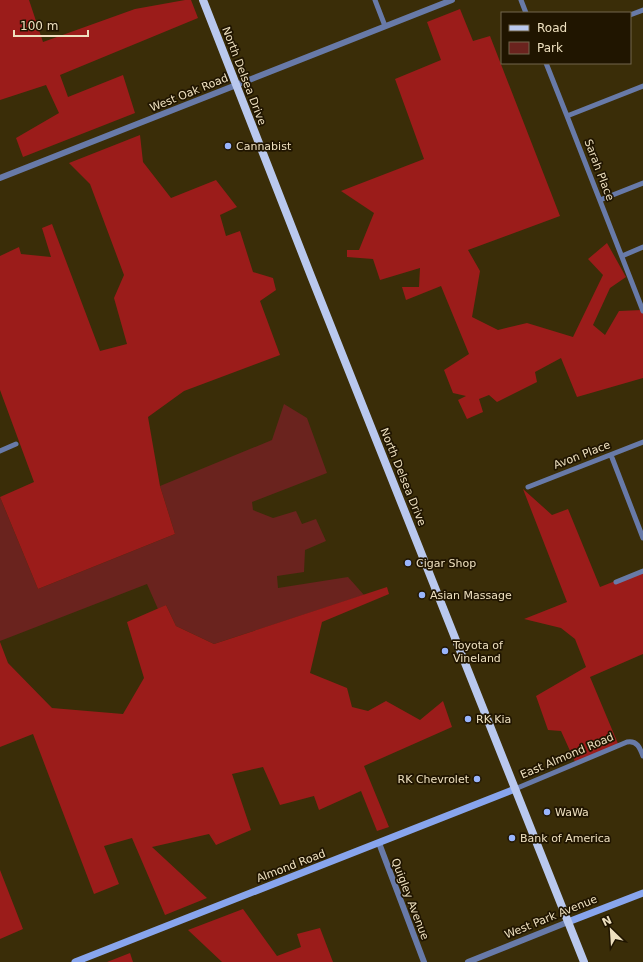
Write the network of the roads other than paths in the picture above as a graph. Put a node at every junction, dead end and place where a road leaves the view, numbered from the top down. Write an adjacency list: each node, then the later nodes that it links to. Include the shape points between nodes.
1 (203, 0): 10 (main road, North Delsea Drive)
2 (375, 0): 8 (street)
3 (452, 0): 8 (street, West Oak Road)
4 (520, 0): 6 (street)
5 (643, 10): 7 (street)
6 (526, 12)
7 (631, 16)
8 (385, 26): 10 (street, West Oak Road)
9 (546, 64): 12 (street, Sarah Place)
10 (236, 85): 13 (street, West Oak Road); 28 (main road, North Delsea Drive)
11 (643, 86): 12 (street)
12 (567, 116): 15 (street, Sarah Place)
13 (0, 178)
14 (643, 183): 15 (street)
15 (600, 200): 17 (street, Sarah Place)
16 (643, 247): 17 (street)
17 (622, 256): 18 (street, Sarah Place)
18 (643, 311)
19 (643, 442): 22 (street, Avon Place)
20 (16, 444): 21 (street)
21 (0, 451)
22 (611, 455): 23 (street, Avon Place); 24 (street)
23 (528, 487)
24 (643, 538)
25 (643, 571): 26 (street)
26 (616, 582)
27 (643, 756): 28 (street, East Almond Road, via 637,744 627,742)
28 (515, 789): 29 (main road, Almond Road); 31 (main road, North Delsea Drive)
29 (379, 843): 32 (main road, Almond Road); 33 (street, Quigley Avenue)
30 (643, 893): 31 (main road, West Park Avenue)
31 (568, 922): 34 (street, West Park Avenue); 35 (main road, North Delsea Drive)
32 (75, 962)
33 (424, 962)
34 (468, 962)
35 (584, 962)

